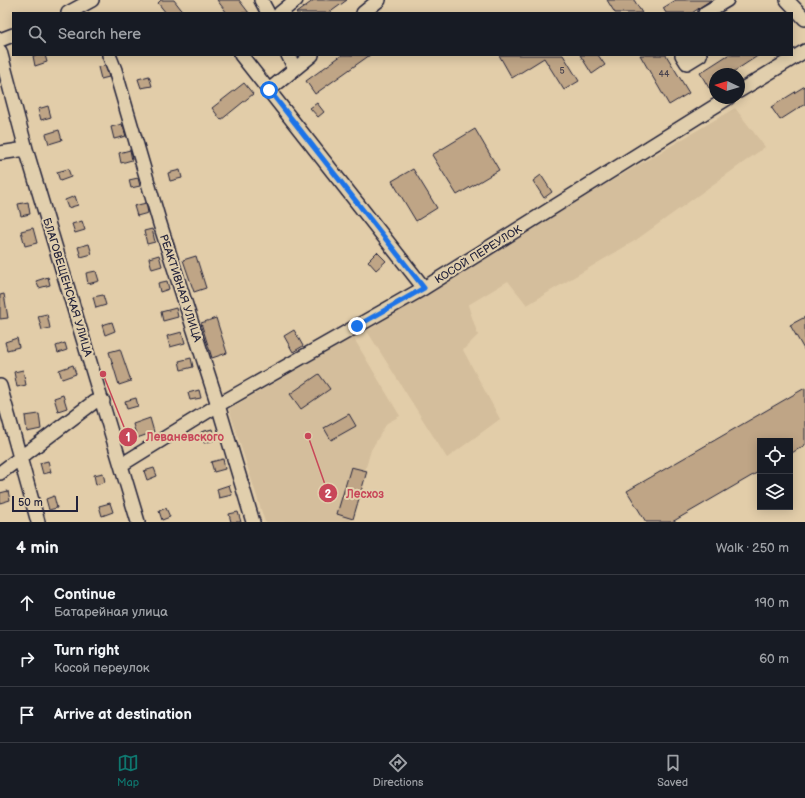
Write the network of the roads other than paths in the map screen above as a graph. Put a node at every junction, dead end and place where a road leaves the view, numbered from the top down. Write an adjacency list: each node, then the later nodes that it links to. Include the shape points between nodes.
1 (92, 0): 7 (street)
2 (261, 0): 8 (street)
3 (296, 0): 9 (street)
4 (379, 0): 10 (street)
5 (726, 0): 11 (street)
6 (787, 0): 12 (street)
7 (76, 11)
8 (267, 12)
9 (281, 12)
10 (364, 12)
11 (707, 12)
12 (805, 19)
13 (12, 35): 14 (street)
14 (0, 40)
15 (0, 51): 27 (street, БЛАГОВЕЩЕНСКАЯ УЛИЦА)
16 (805, 51): 24 (street)
17 (109, 56): 32 (street, РЕАКТИВНАЯ УЛИЦА)
18 (242, 56): 25 (street)
19 (288, 56): 23 (street)
20 (311, 56): 23 (street)
21 (683, 56): 22 (street, via 687,63)
22 (698, 56)
23 (295, 69): 25 (street)
24 (745, 87)
25 (269, 90): 29 (street)
26 (718, 104): 29 (street, КОСОЙ ПЕРЕУЛОК)
27 (26, 149): 28 (street); 31 (street, БЛАГОВЕЩЕНСКАЯ УЛИЦА)
28 (0, 153)
29 (424, 288): 32 (street, КОСОЙ ПЕРЕУЛОК)
30 (0, 386): 33 (street)
31 (102, 401): 33 (street, via 94,402); 34 (street, БЛАГОВЕЩЕНСКАЯ УЛИЦА)
32 (218, 405): 34 (street, КОСОЙ ПЕРЕУЛОК); 38 (street, РЕАКТИВНАЯ УЛИЦА)
33 (20, 458): 35 (street); 36 (street)
34 (121, 465): 37 (street, БЛАГОВЕЩЕНСКАЯ УЛИЦА)
35 (0, 473)
36 (38, 522)
37 (138, 522)
38 (253, 522)

